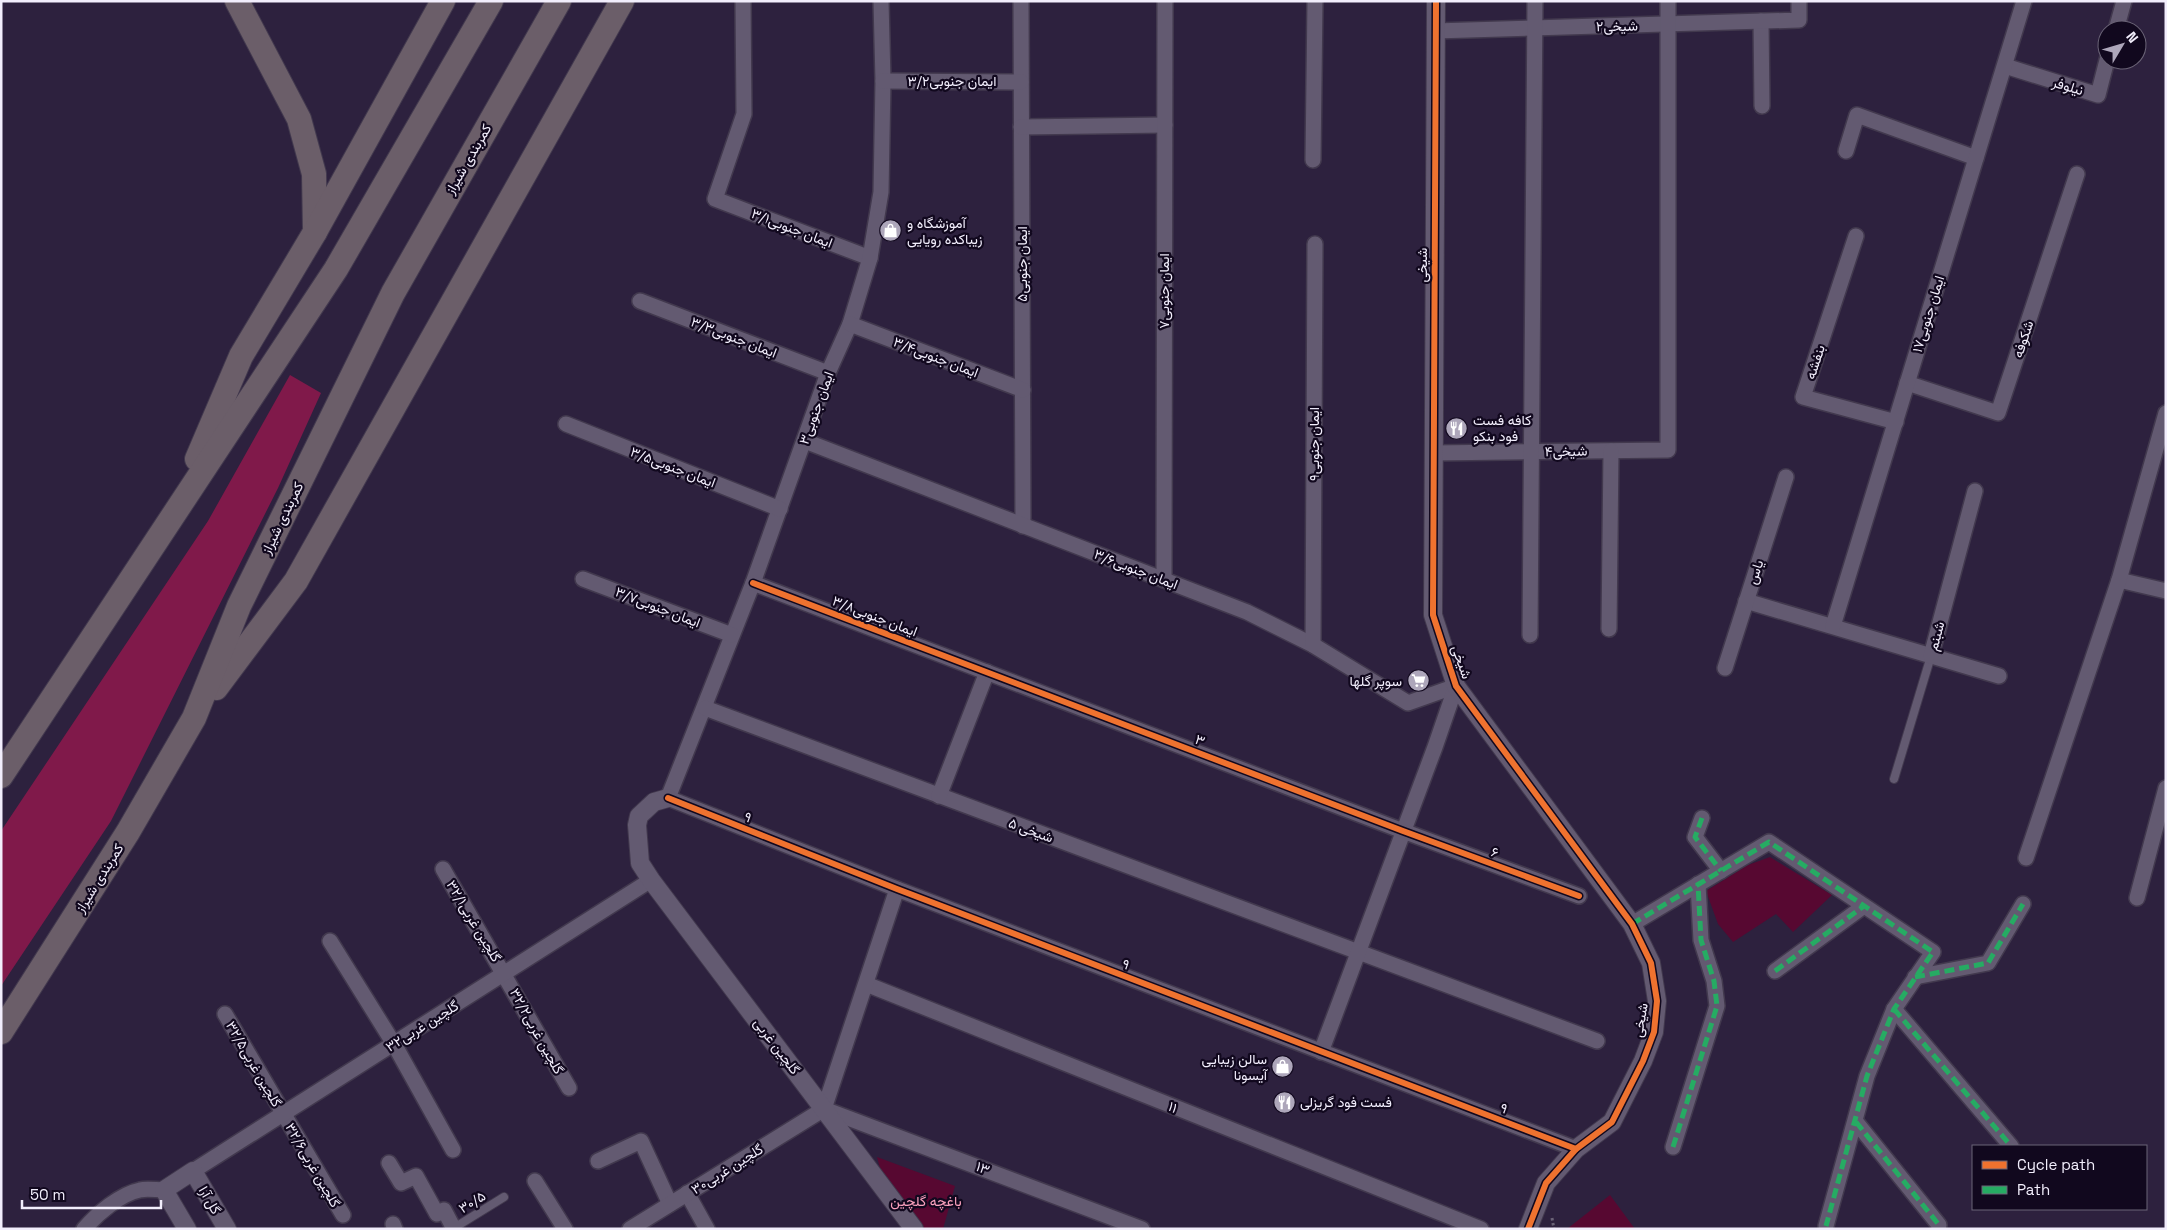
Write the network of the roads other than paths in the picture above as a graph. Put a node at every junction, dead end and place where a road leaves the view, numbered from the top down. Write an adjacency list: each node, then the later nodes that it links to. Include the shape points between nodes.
1 (237, 1): 33 (highway, via 299,119 314,174)
2 (443, 1): 33 (highway)
3 (491, 1): 52 (highway, via 336,269)
4 (558, 1): 71 (highway, کمربندی شیراز, via 393,293 239,606)
5 (622, 1): 71 (highway, via 296,581)
6 (743, 1): 36 (street, ایمان جنوبی۳/۱, via 744,114 715,199)
7 (881, 1): 24 (street, ایمان جنوبی۳)
8 (1020, 1): 25 (street, ایمان جنوبی۵)
9 (1165, 1): 27 (street, ایمان جنوبی۷)
10 (1315, 1): 31 (street)
11 (1436, 1): 21 (street, شیخی)
12 (1536, 1): 20 (street)
13 (1668, 1): 19 (street)
14 (1799, 1): 18 (street, شیخی۲, via 1799,20)
15 (2024, 1): 22 (street, ایمان جنوبی۱۷)
16 (2124, 1): 17 (street)
17 (2119, 20)
18 (1761, 21): 19 (street, شیخی۲); 26 (street)
19 (1668, 24): 20 (street, شیخی۲); 46 (street, شیخی۴, via 1668,450)
20 (1535, 28): 21 (street, شیخی۲); 47 (street)
21 (1435, 31): 48 (street, شیخی)
22 (2004, 66): 23 (street, نیلوفر, via 2098,95); 30 (street, ایمان جنوبی۱۷)
23 (2104, 70)
24 (882, 81): 25 (street, ایمان جنوبی۳/۲); 36 (street, ایمان جنوبی۳, via 881,192)
25 (1021, 82): 28 (street, ایمان جنوبی۵)
26 (1762, 106)
27 (1164, 125): 28 (street); 55 (street, ایمان جنوبی۷)
28 (1021, 127): 41 (street, ایمان جنوبی۵)
29 (1846, 151): 30 (street, via 1858,115)
30 (1976, 158): 40 (street, ایمان جنوبی۱۷)
31 (1313, 160)
32 (2077, 174): 40 (street, شکوفه, via 1998,413)
33 (315, 232): 52 (highway, via 241,356)
34 (1856, 236): 43 (street, بنفشه, via 1803,397)
35 (1315, 244): 64 (street, ایمان جنوبی۹)
36 (870, 258): 38 (street, ایمان جنوبی۳)
37 (640, 301): 39 (street, ایمان جنوبی۳/۳)
38 (850, 324): 39 (street, ایمان جنوبی۳); 41 (street, ایمان جنوبی۳/۴)
39 (828, 373): 45 (street, ایمان جنوبی۳)
40 (1907, 383): 43 (street, ایمان جنوبی۱۷)
41 (1022, 390): 53 (street, ایمان جنوبی۵)
42 (2166, 413): 56 (street)
43 (1896, 422): 60 (street, ایمان جنوبی۱۷)
44 (566, 424): 51 (street, ایمان جنوبی۳/۵)
45 (804, 441): 51 (street, ایمان جنوبی۳); 53 (street, ایمان جنوبی۳/۶)
46 (1611, 451): 47 (street, شیخی۴); 61 (street)
47 (1532, 452): 48 (street, شیخی۴); 63 (street)
48 (1434, 453): 69 (street, شیخی, via 1433,615)
49 (1786, 477): 59 (street, یاس)
50 (1975, 492): 65 (street, شبنم)
51 (780, 509): 57 (street, ایمان جنوبی۳)
52 (174, 514): 72 (highway)
53 (1023, 526): 55 (street, ایمان جنوبی۳/۶)
54 (583, 579): 62 (street, ایمان جنوبی۳/۷)
55 (1164, 580): 64 (street, ایمان جنوبی۳/۶, via 1247,612)
56 (2119, 580): 58 (street); 79 (street)
57 (753, 583): 62 (street, ایمان جنوبی۳); 67 (street, ایمان جنوبی۳/۸)
58 (2166, 590)
59 (1746, 601): 60 (street); 66 (street, یاس)
60 (1833, 626): 65 (street)
61 (1609, 629)
62 (732, 635): 70 (street, ایمان جنوبی۳)
63 (1530, 635)
64 (1313, 645): 69 (street, ایمان جنوبی۳/۶, via 1408,703)
65 (1931, 656): 68 (street); 73 (lane, شبنم)
66 (1725, 668)
67 (987, 672): 75 (street); 78 (street, ۳)
68 (1999, 676)
69 (1456, 686): 78 (street); 89 (street, شیخی)
70 (705, 708): 75 (street, شیخی ۵); 76 (street, ایمان جنوبی۳)
71 (194, 718): 98 (highway, کمربندی شیراز, via 128,832)
72 (1, 776)
73 (1894, 779)
74 (2166, 788): 86 (street)
75 (939, 796): 91 (street, شیخی ۵)
76 (668, 798): 82 (street, گلچین غربی, via 654,802 639,816 637,825 640,863); 84 (street, ۹)
77 (1702, 818): 81 (street, via 1695,837)
78 (1404, 831): 85 (street, ۶); 91 (street)
79 (2026, 858)
80 (443, 869): 93 (street, گلچین غربی۳۲/۱)
81 (1721, 871): 83 (street); 88 (street, via 1769,842)
82 (651, 880): 93 (street, گلچین غربی۳۲); 103 (street, گلچین غربی)
83 (1698, 884): 89 (street); 107 (street, via 1701,940 1714,981 1717,1006)
84 (897, 889): 95 (street); 101 (street, ۹)
85 (1579, 896)
86 (2137, 898)
87 (2023, 904): 94 (street, via 1988,964)
88 (1864, 906): 92 (street); 94 (street, via 1933,952)
89 (1632, 924): 108 (street, شیخی, via 1651,963 1657,1001 1654,1032 1643,1062 1612,1122)
90 (330, 941): 100 (street)
91 (1357, 952): 99 (street, شیخی ۵); 101 (street)
92 (1775, 971)
93 (505, 973): 100 (street, گلچین غربی۳۲); 102 (street, گلچین غربی۳۲/۲)
94 (1915, 977): 96 (street)
95 (866, 984): 103 (street); 130 (street, ۱۱)
96 (1894, 1009): 105 (street, via 1867,1076); 106 (street)
97 (225, 1014): 104 (street, گلچین غربی۳۲/۵)
98 (1, 1032)
99 (1596, 1041)
100 (394, 1044): 104 (street, گلچین غربی۳۲); 109 (street)
101 (1321, 1052): 108 (street, ۹)
102 (569, 1088)
103 (824, 1109): 115 (street, گلچین غربی۳۰); 128 (street, گلچین غربی); 129 (street, ۱۳)
104 (283, 1114): 112 (street, گلچین غربی۳۲); 118 (street, گلچین غربی۳۲/۶)
105 (1856, 1122): 119 (street); 120 (street)
106 (2010, 1145)
107 (1673, 1147)
108 (1576, 1149): 131 (street, شیخی, via 1546,1183)
109 (453, 1150)
110 (598, 1161): 117 (street, via 641,1141)
111 (389, 1163): 121 (street, via 401,1183 416,1176 437,1214 444,1210)
112 (193, 1171): 114 (street); 124 (street, گل آرا)
113 (536, 1181): 125 (street)
114 (164, 1190): 122 (street, via 139,1190 113,1204); 123 (street)
115 (687, 1193): 117 (street, گلچین غربی۳۰); 127 (street)
116 (504, 1197): 121 (lane, ۳۰/۵)
117 (670, 1204): 126 (street, گلچین غربی۳۰)
118 (342, 1215)
119 (1826, 1226)
120 (1939, 1226)
121 (454, 1228)
122 (84, 1229)
123 (187, 1229)
124 (227, 1229)
125 (565, 1229)
126 (630, 1229)
127 (708, 1229)
128 (914, 1229)
129 (1142, 1229)
130 (1481, 1229)
131 (1528, 1229)

